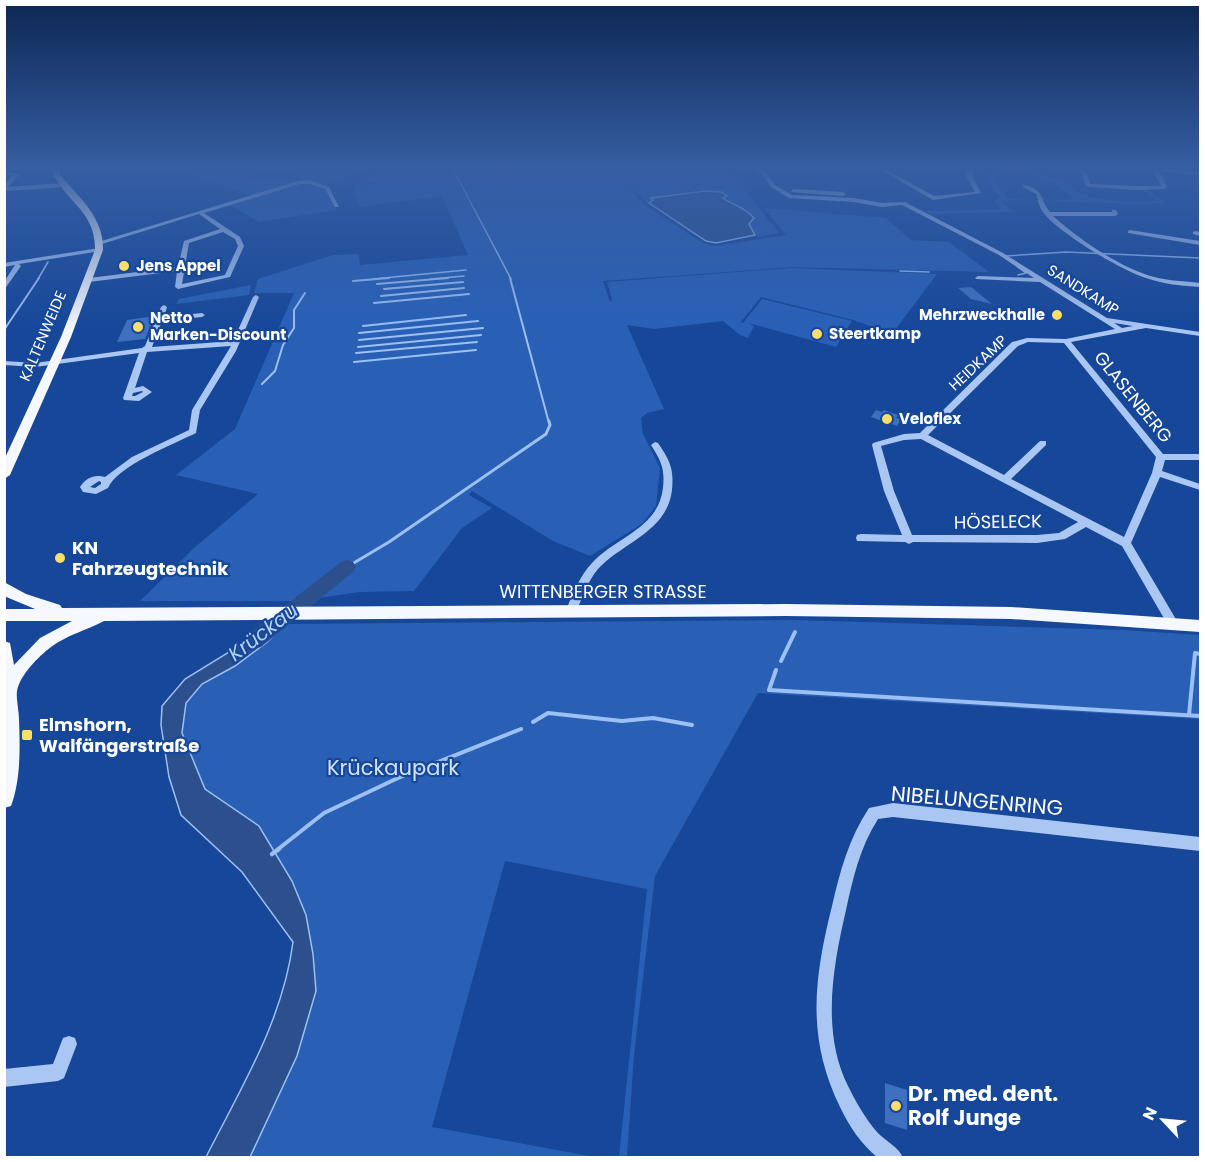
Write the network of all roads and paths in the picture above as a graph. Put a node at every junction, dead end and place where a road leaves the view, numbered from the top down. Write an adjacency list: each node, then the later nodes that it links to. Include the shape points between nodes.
1 (94, 221): 9 (main road, via 99,231)
2 (176, 221): 9 (street)
3 (212, 221): 6 (street)
4 (938, 221): 15 (street, SANDKAMP)
5 (1057, 221): 16 (street, via 1143,276)
6 (224, 230): 12 (street, via 186,242); 12 (street, via 238,238 241,246 228,276 178,287)
7 (1130, 232): 8 (street)
8 (1200, 243)
9 (99, 247): 10 (street); 14 (main road, KALTENWEIDE)
10 (4, 265)
11 (18, 266): 17 (street)
12 (181, 269): 14 (street)
13 (978, 278): 15 (street)
14 (88, 280): 30 (main road, KALTENWEIDE)
15 (1042, 280): 22 (street, SANDKAMP)
16 (1200, 285)
17 (4, 288)
18 (256, 297): 27 (street)
19 (164, 307): 21 (street)
20 (202, 315): 21 (street)
21 (160, 319): 28 (street)
22 (1105, 320): 23 (street); 24 (street, SANDKAMP)
23 (1144, 326): 24 (street, HEIDKAMP); 25 (street)
24 (1122, 331): 26 (street, HEIDKAMP)
25 (1200, 334)
26 (1066, 341): 32 (street, HEIDKAMP, via 1027,340 1015,345); 35 (street, GLASENBERG)
27 (235, 343): 28 (street); 39 (street, via 196,410 193,431 135,459)
28 (144, 350): 30 (street); 31 (street)
29 (4, 363): 30 (street)
30 (53, 363): 38 (main road, KALTENWEIDE)
31 (131, 391)
32 (922, 436): 40 (street); 44 (street, via 876,445 889,492)
33 (1043, 443): 40 (street)
34 (655, 445): 47 (street, via 668,469 669,498 664,508 648,527 594,567)
35 (1161, 457): 36 (street); 37 (street, GLASENBERG)
36 (1200, 457)
37 (1156, 473): 41 (street); 45 (street, GLASENBERG)
38 (4, 475)
39 (106, 480)
40 (1005, 480): 42 (street)
41 (1200, 487)
42 (1085, 523): 44 (street, HÖSELECK, via 1061,536 1037,539); 45 (street)
43 (861, 538): 44 (street, HÖSELECK)
44 (909, 540)
45 (1126, 543): 51 (street)
46 (4, 588): 48 (main road, via 21,598)
47 (571, 611): 49 (main road, WITTENBERGER STRASSE); 51 (main road, WITTENBERGER STRASSE, via 999,613)
48 (73, 614): 49 (main road, WITTENBERGER STRASSE); 50 (main road, WITTENBERGER STRASSE)
49 (106, 614): 54 (main road, via 44,643 26,659)
50 (4, 615)
51 (1173, 624): 52 (main road, WITTENBERGER STRASSE)
52 (1200, 626)
53 (4, 648): 54 (main road)
54 (10, 688): 55 (main road, via 12,741)
55 (4, 798)
56 (1200, 844): 59 (street, NIBELUNGENRING, via 893,810 874,813 861,831 849,868 826,965 823,1004 826,1050 844,1100 860,1127)
57 (69, 1044): 58 (street, via 58,1072)
58 (4, 1078)
59 (894, 1158)

